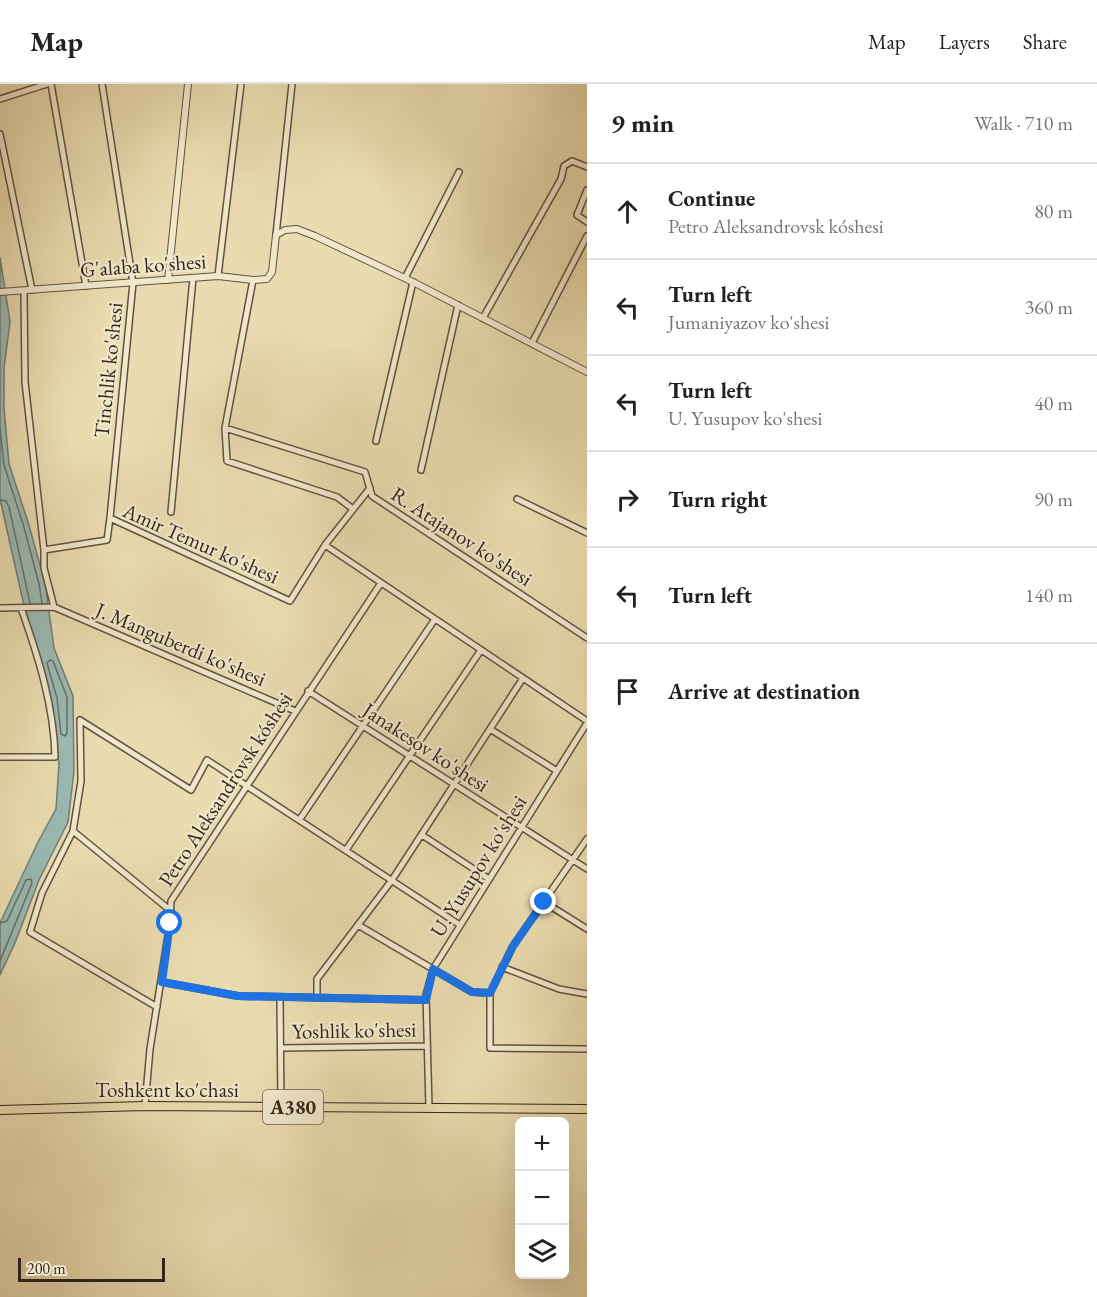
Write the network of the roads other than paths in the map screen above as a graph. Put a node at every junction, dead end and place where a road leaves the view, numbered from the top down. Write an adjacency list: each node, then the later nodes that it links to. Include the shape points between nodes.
1 (49, 84): 6 (street); 21 (street)
2 (102, 84): 20 (street, Tinchlik ko'shesi)
3 (188, 84): 17 (street)
4 (241, 84): 14 (street)
5 (292, 84): 12 (street)
6 (0, 99)
7 (0, 134): 22 (street)
8 (587, 167): 26 (street, via 572,161 564,166 561,179)
9 (459, 172): 16 (street)
10 (587, 190): 11 (street, via 577,215)
11 (587, 222)
12 (276, 235): 16 (street, via 297,229); 18 (street, G'alaba ko'shesi, via 272,272 267,279)
13 (586, 240): 27 (street)
14 (218, 276): 15 (street, G'alaba ko'shesi); 18 (street, G'alaba ko'shesi)
15 (193, 278): 17 (street, G'alaba ko'shesi); 35 (street)
16 (405, 278): 19 (street)
17 (168, 280): 20 (street, G'alaba ko'shesi)
18 (253, 280): 29 (street)
19 (413, 282): 25 (street); 30 (street)
20 (133, 283): 21 (street, G'alaba ko'shesi); 36 (street, Tinchlik ko'shesi)
21 (87, 286): 22 (street, G'alaba ko'shesi)
22 (32, 290): 24 (street, G'alaba ko'shesi)
23 (0, 291): 24 (street, G'alaba ko'shesi)
24 (24, 291): 39 (street, via 25,382)
25 (459, 305): 26 (street); 31 (street)
26 (483, 318): 27 (street)
27 (532, 343): 28 (street)
28 (587, 372)
29 (225, 428): 32 (street, R. Atajanov ko'shesi, via 364,472); 34 (street, via 227,462 337,497)
30 (376, 441)
31 (421, 470)
32 (370, 488): 34 (street); 45 (street, R. Atajanov ko'shesi, via 372,496)
33 (517, 500): 37 (street)
34 (353, 509): 38 (street)
35 (171, 513)
36 (110, 518): 38 (street, Amir Temur ko'shesi, via 290,601); 39 (street, Amir Temur ko'shesi, via 107,540)
37 (587, 533)
38 (326, 544): 40 (street)
39 (44, 550): 41 (street)
40 (381, 583): 44 (street); 48 (street, Petro Aleksandrovsk kóshesi)
41 (51, 607): 43 (street); 49 (street, J. Manguberdi ko'shesi)
42 (0, 608): 43 (street)
43 (23, 608): 54 (street, via 49,706 55,758)
44 (435, 619): 46 (street); 51 (street)
45 (587, 638)
46 (481, 650): 47 (street); 53 (street)
47 (523, 678): 50 (street); 52 (street)
48 (308, 691): 49 (street, Petro Aleksandrovsk kóshesi); 51 (street, Janakesov ko'shesi)
49 (295, 711): 56 (street, Petro Aleksandrovsk kóshesi)
50 (587, 722): 55 (street, U. Yusupov ko'shesi)
51 (363, 726): 53 (street, Janakesov ko'shesi); 58 (street)
52 (490, 729): 55 (street); 57 (street)
53 (409, 756): 57 (street, Janakesov ko'shesi); 63 (street)
54 (0, 758)
55 (557, 771): 59 (street, U. Yusupov ko'shesi)
56 (247, 785): 58 (street); 60 (street, via 207,760 191,790 80,720 81,781); 69 (street, Petro Aleksandrovsk kóshesi, via 171,901)
57 (454, 785): 59 (street, Janakesov ko'shesi); 61 (street)
58 (300, 819): 63 (street)
59 (521, 828): 64 (street, Janakesov ko'shesi); 66 (street, U. Yusupov ko'shesi)
60 (73, 831): 69 (street); 81 (street, via 42,893 30,932)
61 (422, 835): 66 (street); 67 (street)
62 (587, 839): 64 (street)
63 (346, 850): 67 (street)
64 (574, 860): 65 (street, Janakesov ko'shesi); 68 (street)
65 (587, 869)
66 (489, 879): 71 (street, U. Yusupov ko'shesi)
67 (392, 880): 70 (street); 71 (street)
68 (544, 902): 72 (street); 73 (street)
69 (171, 911): 75 (street, Petro Aleksandrovsk kóshesi)
70 (358, 925): 74 (street); 79 (street, via 317,979)
71 (460, 925): 74 (street, U. Yusupov ko'shesi)
72 (587, 929)
73 (502, 967): 76 (street); 77 (street, via 559,989)
74 (433, 969): 76 (street, via 472,992); 80 (street, U. Yusupov ko'shesi)
75 (162, 982): 78 (street, via 238,996); 81 (street, Petro Aleksandrovsk kóshesi)
76 (490, 993): 84 (street, via 490,1048)
77 (587, 994)
78 (280, 997): 79 (street); 83 (street)
79 (316, 998): 80 (street)
80 (426, 1000): 82 (street, U. Yusupov ko'shesi)
81 (157, 1007): 85 (street, Petro Aleksandrovsk kóshesi)
82 (427, 1046): 83 (street, Yoshlik ko'shesi); 87 (street, U. Yusupov ko'shesi)
83 (281, 1048): 86 (street)
84 (587, 1049)
85 (145, 1106): 86 (highway, Toshkent ko'chasi / A380); 89 (highway, Toshkent ko'chasi / A380)
86 (281, 1107): 87 (highway, Toshkent ko'chasi / A380)
87 (429, 1108): 88 (highway, Toshkent ko'chasi / A380)
88 (587, 1109)
89 (0, 1110)

